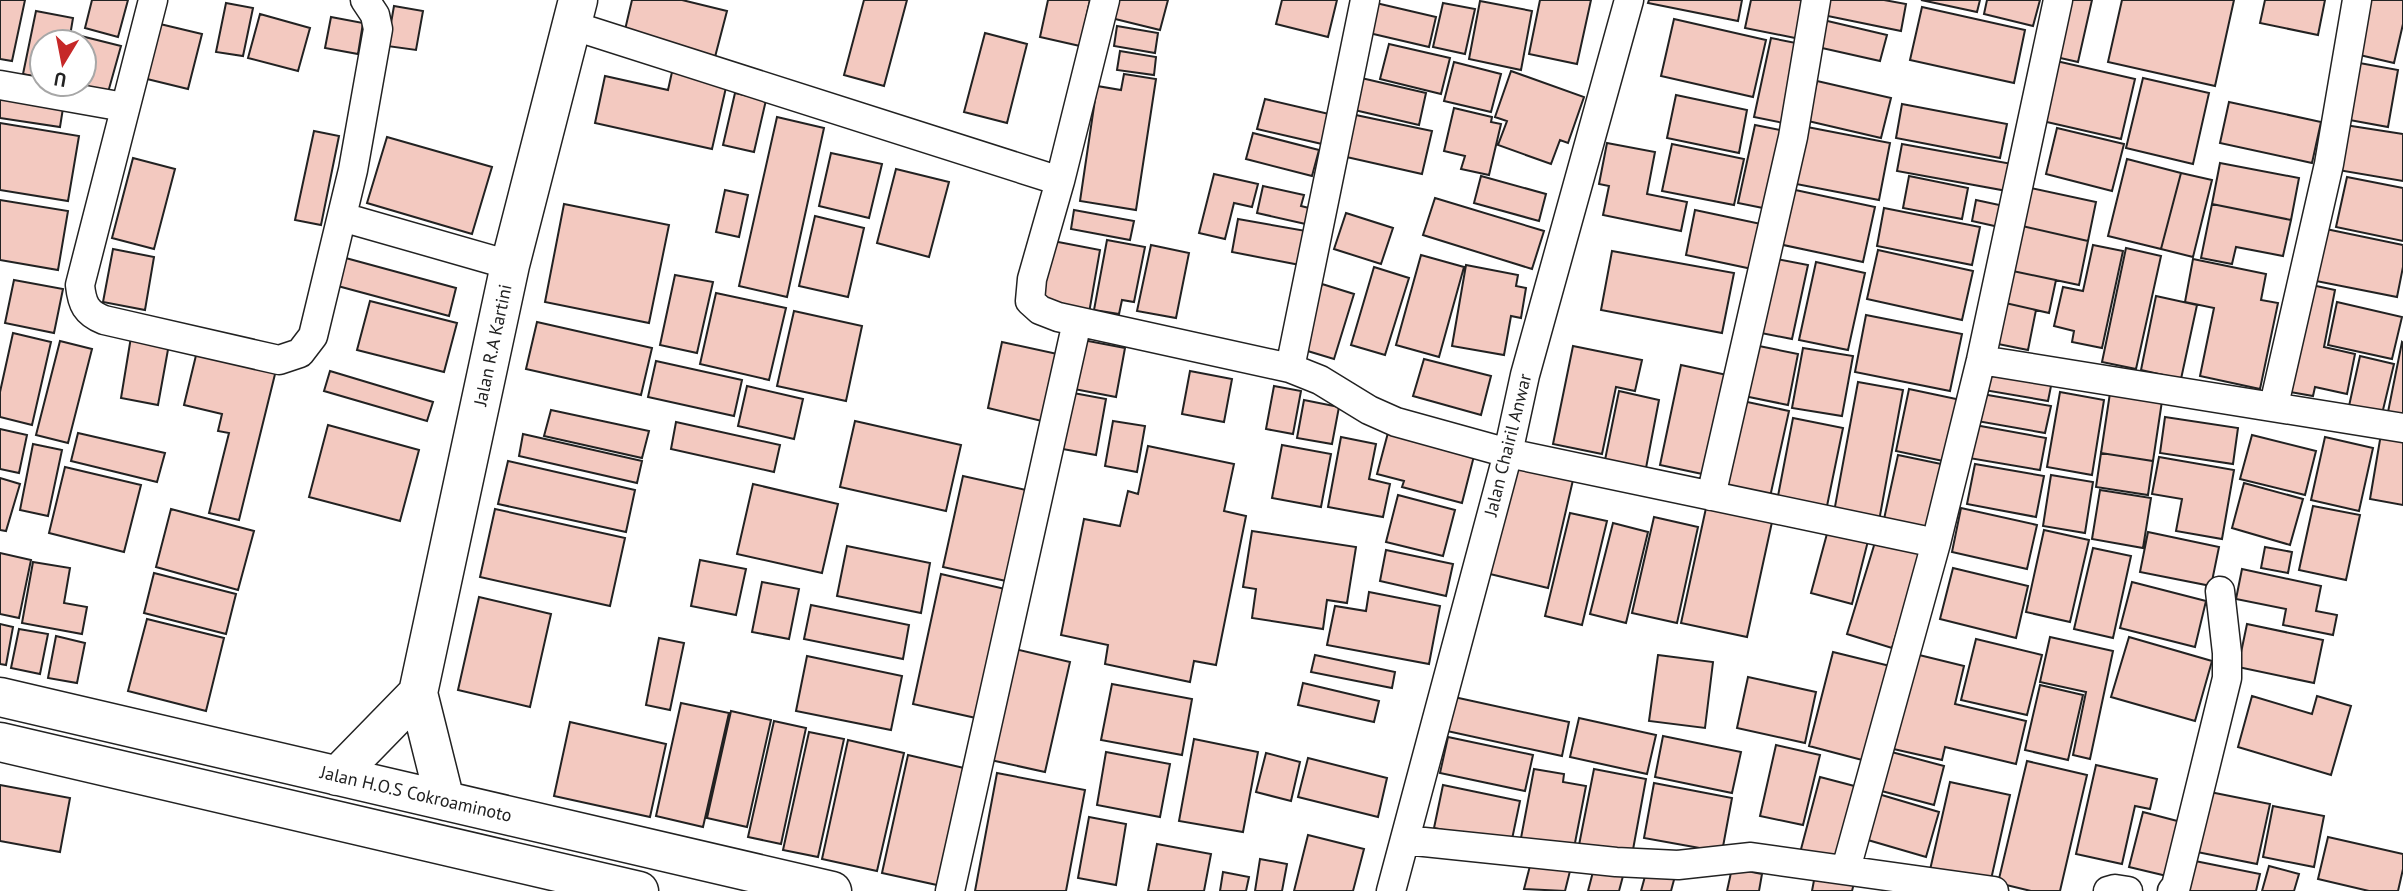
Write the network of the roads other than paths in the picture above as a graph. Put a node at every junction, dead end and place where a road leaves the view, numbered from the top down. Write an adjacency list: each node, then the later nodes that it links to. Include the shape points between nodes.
1 (153, 0): 11 (street)
2 (365, 0): 13 (street, via 378,29)
3 (1105, 0): 12 (street)
4 (1365, 0): 17 (street)
5 (1629, 0): 20 (street, Jalan Chairil Anwar, via 1525,375)
6 (1816, 0): 21 (street, via 1793,137)
7 (2058, 0): 16 (street)
8 (2357, 0): 18 (street, via 2329,164)
9 (574, 12): 12 (street); 14 (main road, Jalan R.A Kartini)
10 (0, 85): 11 (street)
11 (124, 107): 13 (street, via 80,285 81,302 89,314 279,360 300,353 313,336)
12 (1060, 181): 15 (street, via 1030,301 1040,310)
13 (342, 217): 14 (street)
14 (510, 264): 24 (main road, Jalan R.A Kartini)
15 (1077, 322): 17 (street); 33 (street)
16 (1981, 360): 18 (street); 22 (street)
17 (1290, 368): 20 (street, via 1396,422)
18 (2274, 405): 19 (street)
19 (2403, 428)
20 (1508, 453): 21 (street); 29 (street, Jalan Chairil Anwar)
21 (1711, 496): 22 (street)
22 (1936, 543): 30 (street)
23 (2220, 591): 38 (street, via 2227,678)
24 (418, 693): 27 (main road); 28 (main road)
25 (0, 698): 27 (main road, Jalan H.O.S Cokroaminoto)
26 (0, 742): 31 (main road)
27 (337, 776): 28 (main road, Jalan H.O.S Cokroaminoto)
28 (445, 801): 32 (main road, Jalan H.O.S Cokroaminoto)
29 (1405, 840): 30 (street, via 1616,862 1678,865 1751,857); 34 (street, Jalan Chairil Anwar)
30 (1846, 869): 35 (street)
31 (639, 891)
32 (832, 891)
33 (950, 891)
34 (1391, 891)
35 (1994, 891)
36 (2108, 891): 37 (street)
37 (2129, 891)
38 (2172, 891)

